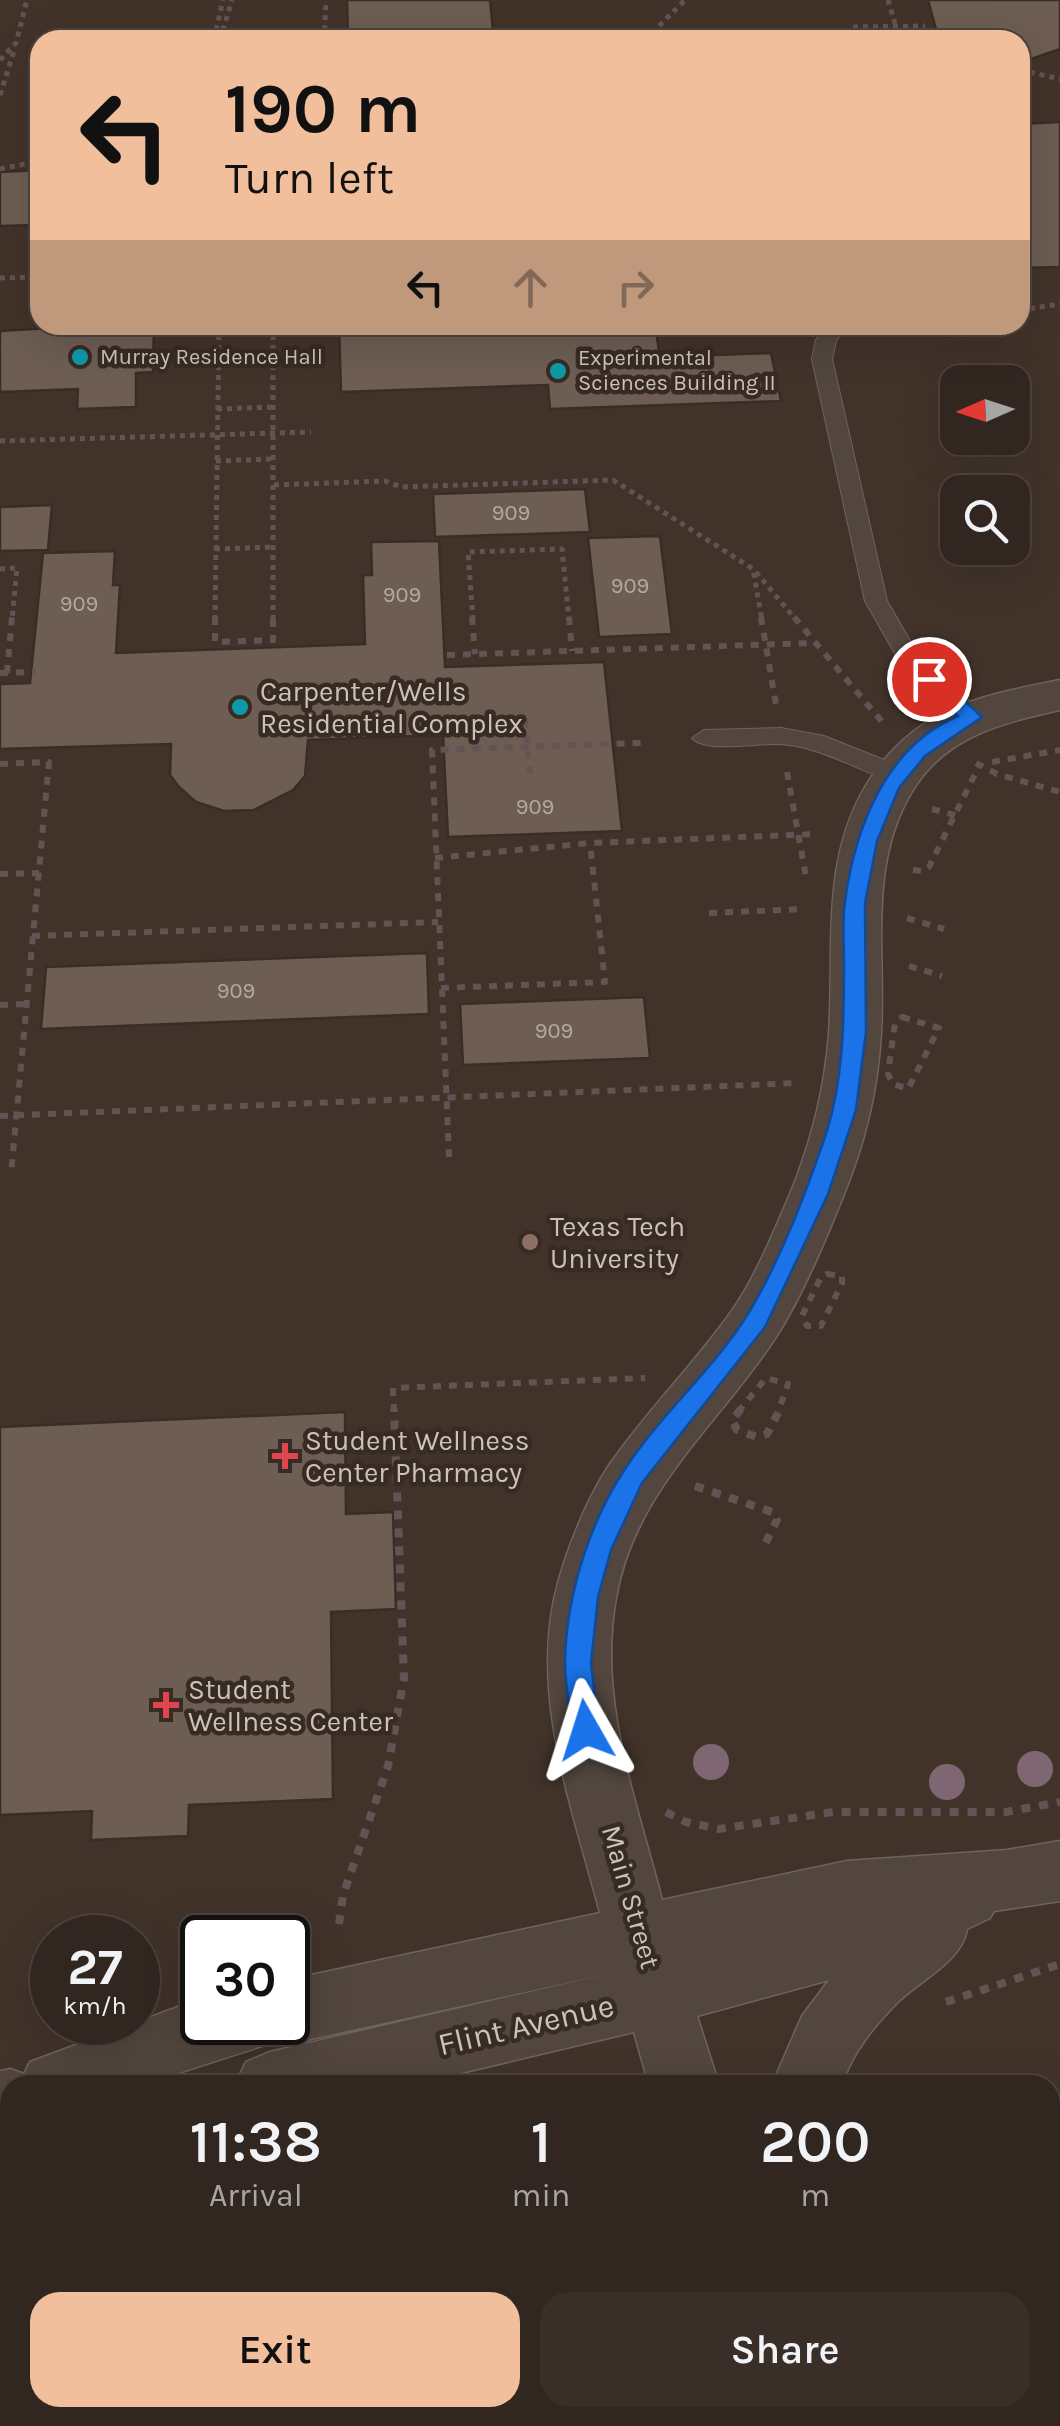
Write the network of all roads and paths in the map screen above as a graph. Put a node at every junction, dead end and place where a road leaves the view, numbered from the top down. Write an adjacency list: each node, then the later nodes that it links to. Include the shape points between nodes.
1 (28, 0): 15 (path)
2 (223, 0): 10 (path)
3 (232, 0): 11 (path)
4 (326, 0): 12 (path)
5 (685, 0): 13 (path)
6 (888, 0): 7 (path)
7 (896, 26): 8 (path); 9 (path); 14 (path)
8 (925, 26)
9 (853, 27)
10 (218, 30)
11 (221, 30)
12 (324, 30)
13 (655, 30)
14 (897, 30)
15 (16, 43): 16 (path); 19 (path)
16 (0, 60)
17 (1030, 72): 18 (path)
18 (1060, 79)
19 (0, 95)
20 (30, 163): 21 (path)
21 (0, 169)
22 (30, 277): 23 (path)
23 (0, 278)
24 (1060, 304): 25 (path)
25 (1030, 308)
26 (219, 335): 30 (path)
27 (273, 335): 29 (path)
28 (830, 335): 55 (lane, via 822,360 876,601 909,661)
29 (273, 407): 30 (path); 32 (path)
30 (217, 409): 33 (path)
31 (311, 432): 32 (path)
32 (274, 433): 33 (path); 35 (path)
33 (216, 434): 34 (path); 36 (path)
34 (0, 442)
35 (273, 459): 36 (path); 37 (path)
36 (216, 461): 39 (path)
37 (274, 484): 38 (path); 41 (path, via 614,480)
38 (273, 548): 39 (path); 39 (path, via 273,640 215,642)
39 (216, 549)
40 (0, 569): 48 (path, via 18,568)
41 (753, 569): 42 (path); 43 (path)
42 (816, 642): 43 (path); 55 (path, via 887,728)
43 (766, 644): 44 (path); 51 (path)
44 (572, 651): 45 (path); 45 (path, via 562,549 543,549 468,552)
45 (475, 654): 46 (path)
46 (447, 655)
47 (36, 672): 48 (path)
48 (4, 673)
49 (1060, 694): 55 (street)
50 (526, 719): 54 (path)
51 (781, 736): 52 (lane); 55 (lane); 60 (path)
52 (704, 738)
53 (642, 744): 54 (path)
54 (528, 747): 58 (path); 63 (path, via 432,750)
55 (944, 750): 56 (path); 59 (path); 62 (street, Main Street); 62 (path, via 924,871)
56 (1060, 750)
57 (0, 764): 64 (path, via 48,762)
58 (530, 774)
59 (1060, 792)
60 (798, 834): 61 (path); 62 (path); 66 (path)
61 (590, 842): 63 (path); 71 (path, via 606,982)
62 (848, 845): 84 (street, Main Street, via 855,1032 845,1110 817,1194 756,1321 633,1477 598,1550 586,1597 578,1663)
63 (436, 858): 69 (path)
64 (38, 873): 65 (path); 70 (path)
65 (0, 874)
66 (807, 886)
67 (811, 909): 68 (path)
68 (708, 913)
69 (438, 922): 70 (path); 71 (path)
70 (32, 936): 72 (path)
71 (441, 988): 75 (path)
72 (26, 1004): 73 (path); 76 (path)
73 (0, 1005)
74 (803, 1083): 75 (path)
75 (446, 1098): 76 (path); 78 (path)
76 (16, 1115): 77 (path); 79 (path)
77 (0, 1116)
78 (449, 1157)
79 (11, 1174)
80 (656, 1378): 86 (path, via 392,1388 404,1678 388,1766)
81 (682, 1488): 82 (path, via 704,1487 775,1513)
82 (765, 1544)
83 (1060, 1802): 84 (path, via 1006,1812 833,1812 718,1829 654,1806)
84 (608, 1818): 87 (street, Main Street)
85 (1033, 1876): 87 (street, Flint Avenue, via 875,1937); 95 (street, via 891,1962 832,2030)
86 (339, 1924)
87 (648, 1964): 90 (street, Flint Avenue); 93 (street, Flint Avenue); 94 (street, Main Street)
88 (1060, 1964): 89 (path)
89 (937, 2005)
90 (310, 2009)
91 (180, 2038): 92 (street)
92 (81, 2075)
93 (301, 2075)
94 (681, 2075)
95 (811, 2075)

